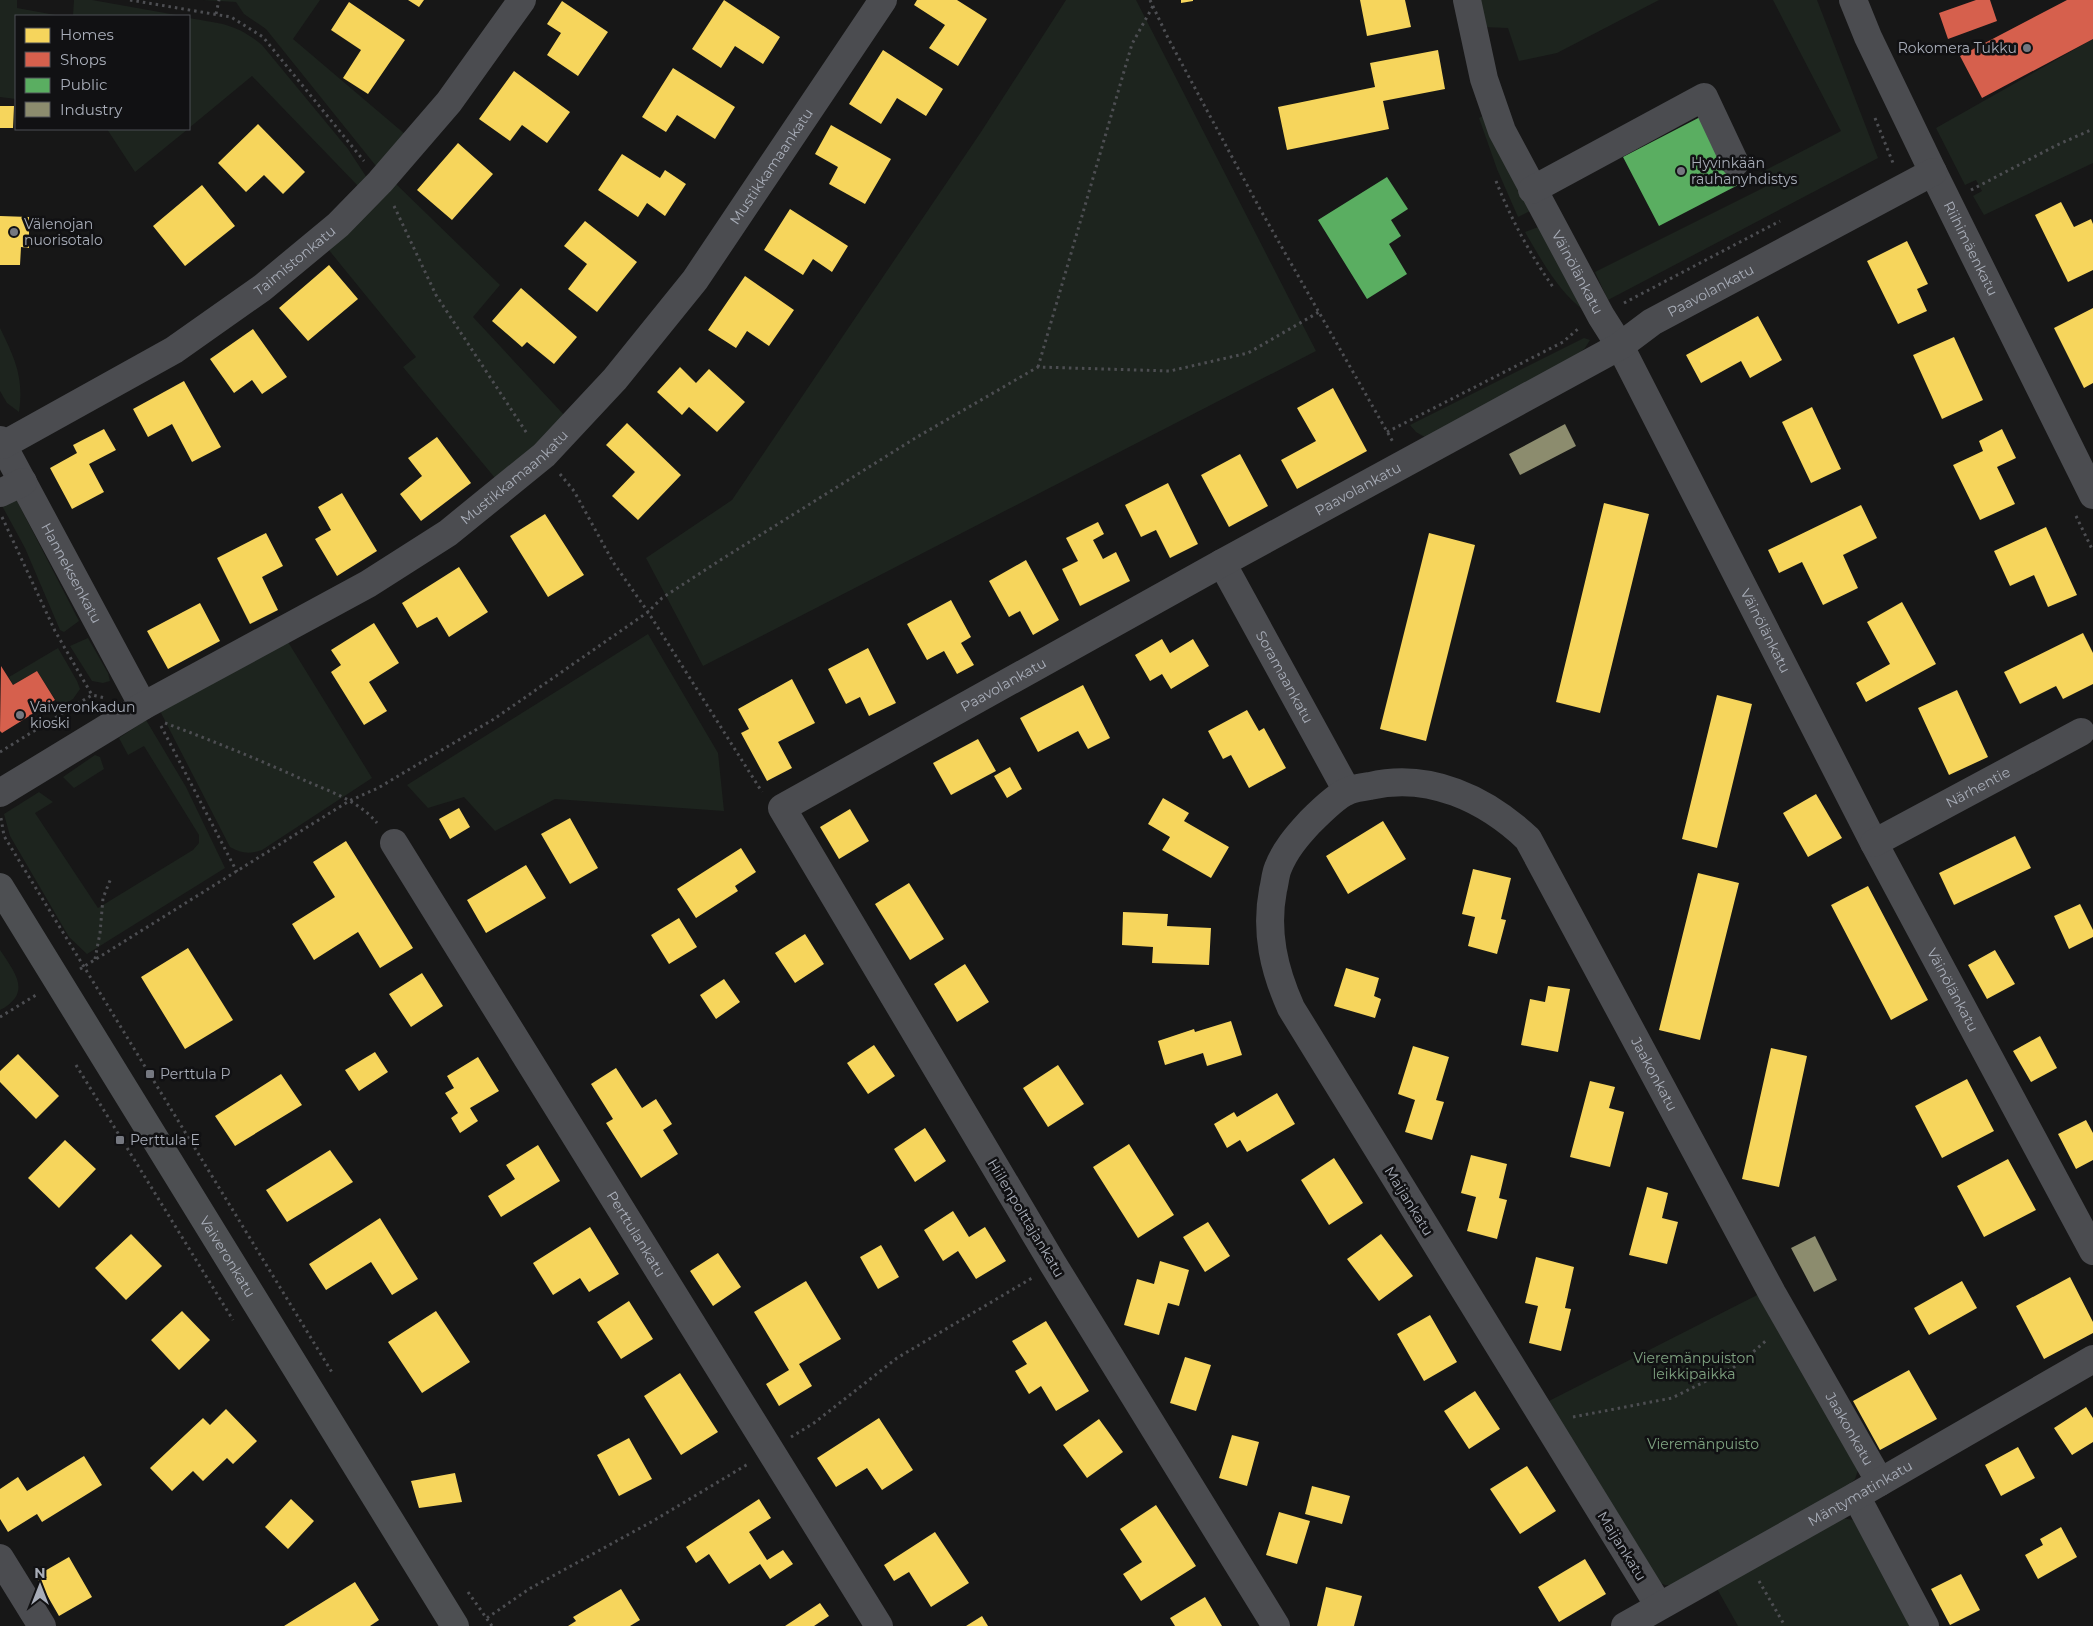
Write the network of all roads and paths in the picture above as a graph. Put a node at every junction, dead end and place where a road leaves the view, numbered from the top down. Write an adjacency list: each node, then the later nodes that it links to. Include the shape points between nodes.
1 (130, 0): 9 (path)
2 (219, 0): 9 (path)
3 (522, 0): 13 (street, Taimistonkatu, via 449,102)
4 (883, 0): 20 (street, Mustikkamaankatu, via 695,280 616,379)
5 (1150, 0): 8 (path)
6 (1467, 0): 14 (street, Väinölänkatu, via 1495,114)
7 (1853, 0): 12 (street, Riihimäenkatu)
8 (1153, 6): 16 (path, via 1260,209); 18 (path, via 1132,44)
9 (216, 14): 13 (path, via 231,17 263,37)
10 (2093, 128): 15 (path)
11 (1736, 163): 14 (street, via 1704,96)
12 (1933, 172): 15 (street, Riihimäenkatu); 17 (street, Paavolankatu, via 1652,322)
13 (380, 182): 19 (street, Taimistonkatu, via 338,225 262,288 174,350); 20 (path, via 400,216 436,296)
14 (1532, 190): 17 (street, Väinölänkatu, via 1600,316)
15 (1948, 202): 23 (street, Riihimäenkatu)
16 (1319, 312): 18 (path, via 1248,353 1170,371); 21 (path)
17 (1620, 346): 21 (street, Paavolankatu); 37 (street, Väinölänkatu)
18 (1038, 367): 26 (path, via 917,437 722,559 662,598)
19 (1, 442): 22 (street, Hanneksenkatu)
20 (544, 455): 26 (path, via 574,491 613,562); 28 (street, Mustikkamaankatu, via 448,533)
21 (1404, 463): 25 (street, Paavolankatu)
22 (11, 488): 28 (street, Hanneksenkatu)
23 (2093, 495)
24 (0, 513): 27 (path, via 56,631)
25 (1222, 563): 31 (street, Soramaankatu); 34 (street, Paavolankatu)
26 (648, 612): 33 (path, via 494,719 378,788); 34 (path, via 764,796)
27 (92, 695): 28 (path); 30 (path)
28 (150, 713): 32 (street, Mustikkamaankatu); 33 (path); 38 (path)
29 (2080, 732): 37 (street, Närhentie)
30 (0, 752)
31 (1347, 791): 46 (street, Jaakonkatu, via 1387,782 1427,783 1453,790 1480,803 1507,819 1528,839); 49 (street, Maijankatu, via 1316,816 1292,842 1277,869 1270,909 1272,948 1279,982 1291,1008)
32 (0, 794)
33 (349, 800): 36 (path, via 368,811); 38 (path)
34 (782, 808): 60 (street, Hiilenpolttajankatu, via 1053,1264)
35 (0, 816): 42 (path, via 4,836)
36 (394, 843): 59 (street, Perttulankatu)
37 (1874, 843): 45 (street, Väinölänkatu)
38 (237, 872): 41 (path)
39 (111, 878): 41 (path, via 103,898)
40 (0, 887): 57 (main road, Vaiveronkatu)
41 (95, 959): 42 (path)
42 (83, 966): 48 (path)
43 (34, 996): 44 (path)
44 (0, 1017)
45 (2093, 1251)
46 (1788, 1321): 49 (path, via 1738,1365 1672,1398 1556,1420); 50 (street, Jaakonkatu)
47 (2093, 1359): 50 (street, Mäntymatinkatu)
48 (335, 1376)
49 (1547, 1426): 55 (street, Maijankatu)
50 (1880, 1482): 51 (street, Mäntymatinkatu)
51 (1856, 1496): 53 (street, Mäntymatinkatu); 63 (street)
52 (0, 1558): 56 (street)
53 (1746, 1558): 55 (street, Mäntymatinkatu); 62 (path)
54 (464, 1586): 58 (path)
55 (1659, 1606): 61 (street, Mäntymatinkatu)
56 (42, 1626)
57 (456, 1626)
58 (492, 1626)
59 (879, 1626)
60 (1276, 1626)
61 (1625, 1626)
62 (1785, 1626)
63 (1925, 1626)

